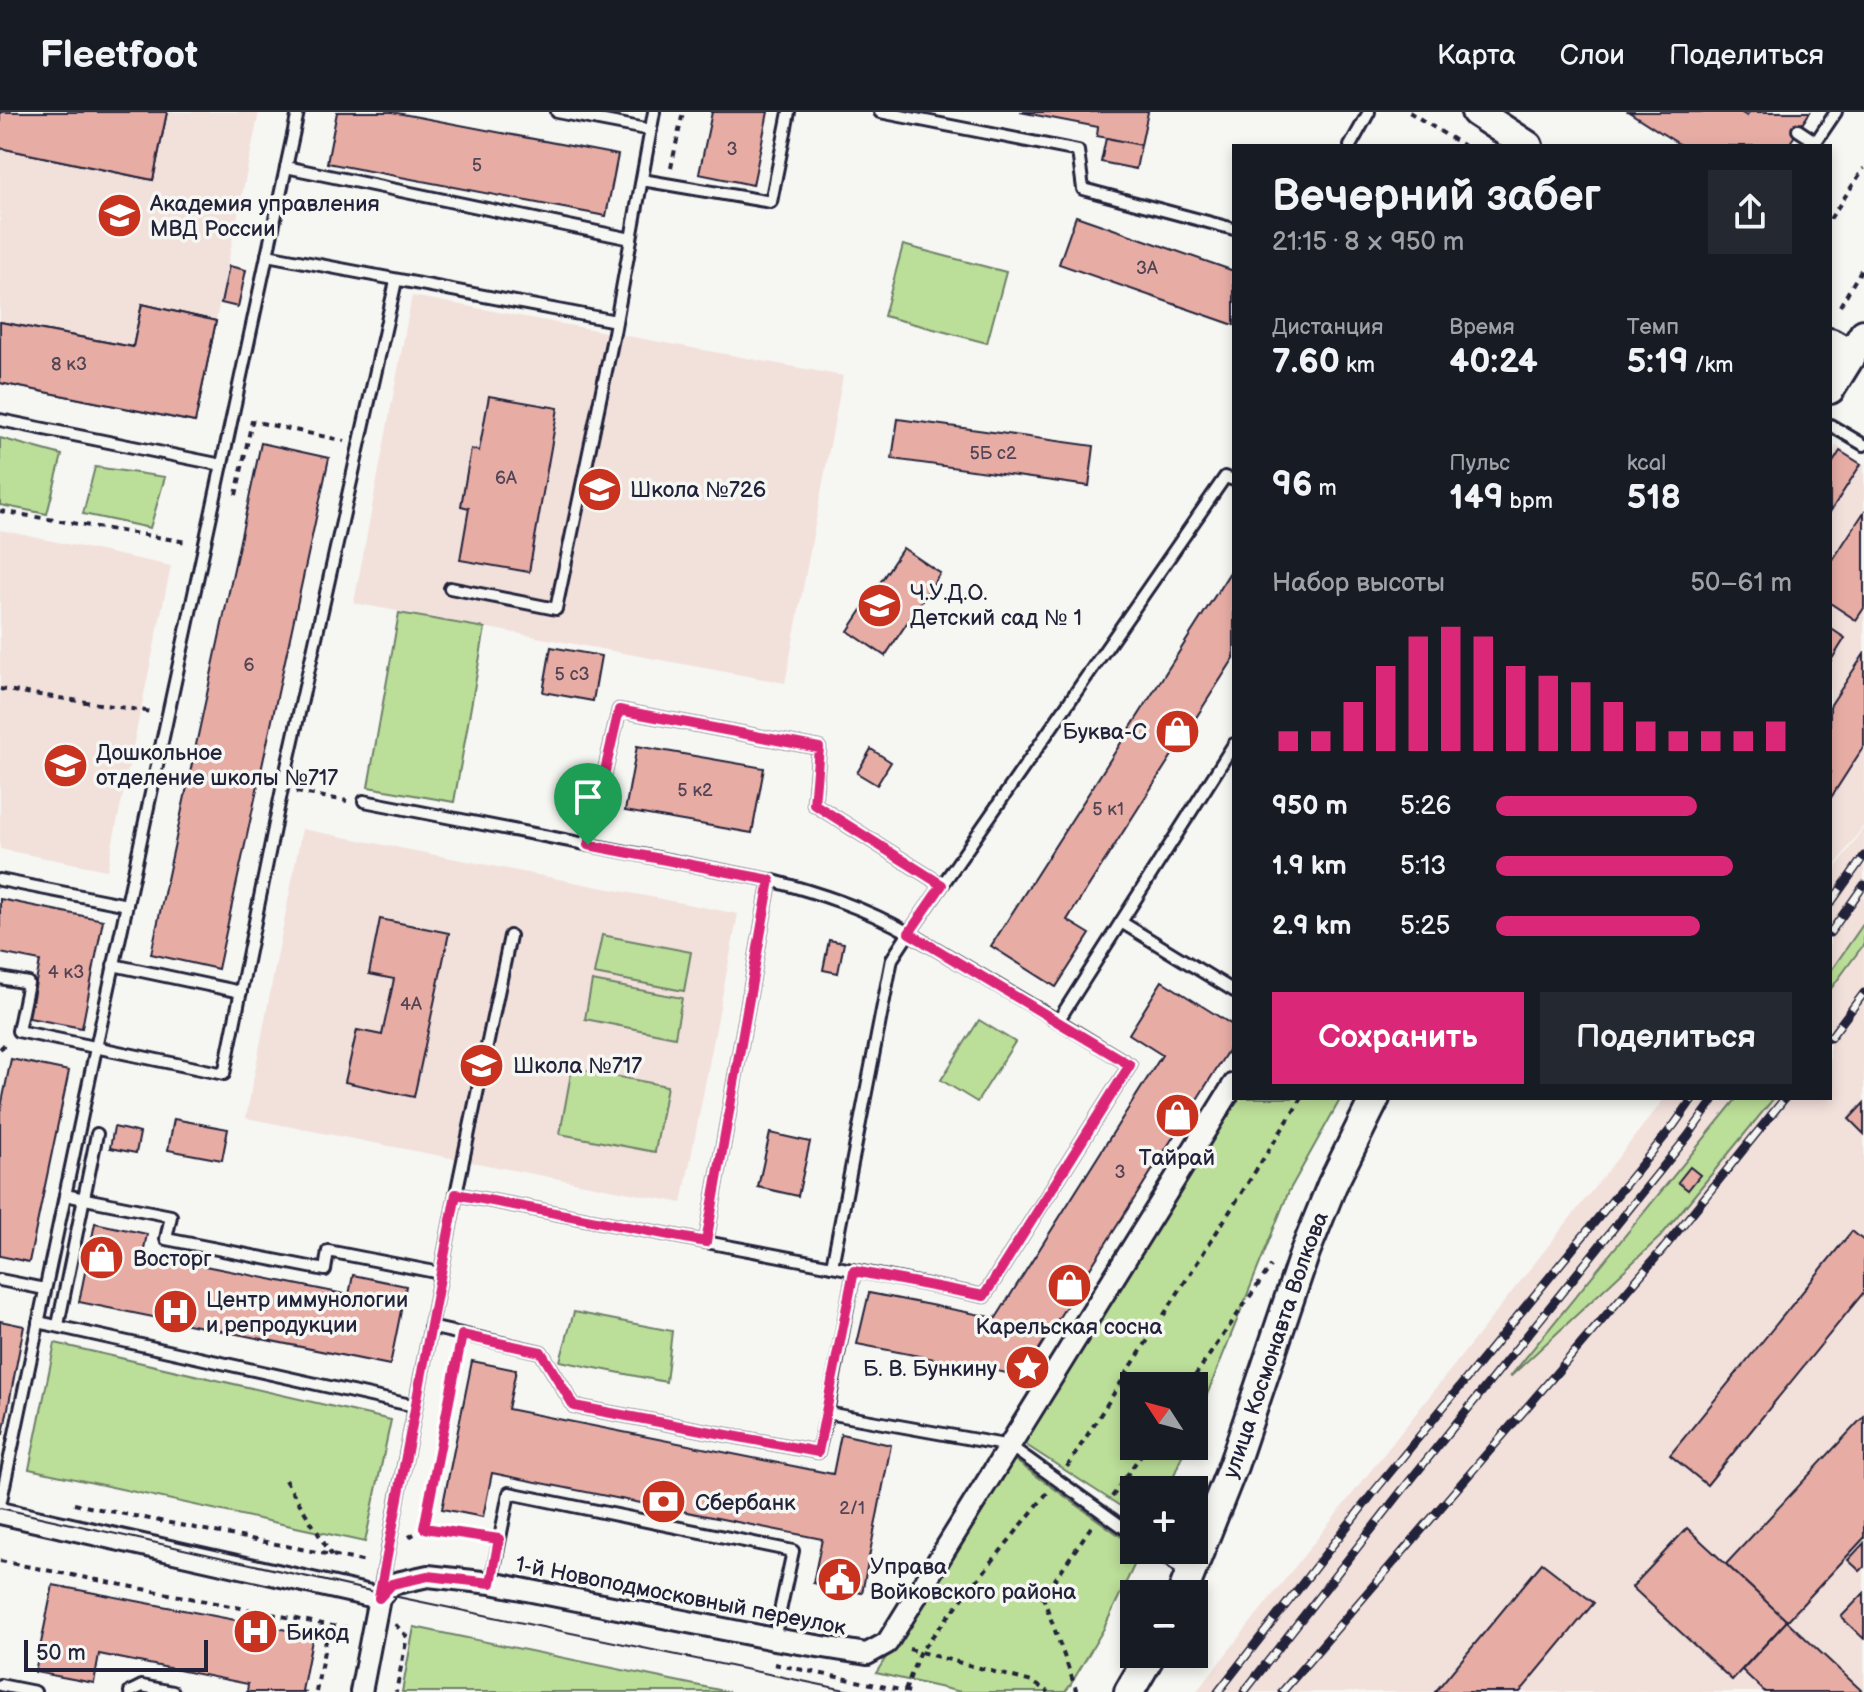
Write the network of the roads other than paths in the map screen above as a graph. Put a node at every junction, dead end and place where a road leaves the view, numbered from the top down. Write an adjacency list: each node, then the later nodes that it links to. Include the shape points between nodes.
1 (298, 112): 14 (lane)
2 (557, 112): 9 (lane)
3 (654, 112): 9 (lane)
4 (789, 112): 15 (lane, via 771,202)
5 (880, 112): 16 (lane, via 1078,151 1083,189)
6 (1369, 112): 11 (lane)
7 (1476, 112): 12 (main road)
8 (1836, 112): 13 (lane)
9 (651, 130): 15 (lane)
10 (1798, 130): 13 (lane)
11 (1351, 144)
12 (1525, 144)
13 (1814, 144)
14 (286, 167): 17 (lane); 18 (lane)
15 (642, 180): 17 (lane)
16 (1232, 228)
17 (631, 239): 20 (lane)
18 (267, 255): 19 (lane); 26 (lane)
19 (396, 281): 20 (lane); 42 (lane)
20 (616, 321): 28 (lane, via 556,609)
21 (1848, 344): 22 (main road)
22 (1832, 384)
23 (0, 420): 26 (lane)
24 (1832, 426): 25 (lane)
25 (1864, 445)
26 (222, 465): 35 (lane)
27 (1232, 479): 34 (lane, via 1225,477)
28 (450, 588)
29 (1232, 747): 36 (lane)
30 (364, 801): 31 (lane)
31 (588, 845): 33 (lane); 34 (lane, via 619,710 819,748 814,804)
32 (0, 880): 35 (lane)
33 (770, 880): 37 (lane, via 878,915); 51 (lane)
34 (942, 885): 37 (lane)
35 (127, 905): 39 (lane)
36 (1121, 922): 41 (lane); 43 (lane)
37 (909, 933): 43 (lane); 52 (lane, via 892,959)
38 (510, 936): 48 (lane)
39 (113, 965): 42 (lane); 44 (lane)
40 (0, 978): 44 (lane, via 28,983 18,1031)
41 (1232, 990)
42 (241, 992): 44 (lane, via 224,1074)
43 (1058, 1021): 53 (lane, via 1130,1065 984,1296)
44 (96, 1048): 49 (lane)
45 (1232, 1087): 62 (street)
46 (1374, 1100): 68 (main road, улица Космонавта Волкова, via 1305,1252 1233,1466)
47 (97, 1134): 50 (lane)
48 (456, 1194): 51 (lane); 54 (lane)
49 (65, 1195): 50 (lane); 56 (lane)
50 (84, 1199): 54 (lane, via 171,1216 166,1239 325,1270 328,1251); 58 (lane)
51 (706, 1242): 52 (lane)
52 (832, 1266): 53 (lane)
53 (854, 1271): 61 (lane)
54 (440, 1273): 59 (lane)
55 (0, 1280): 56 (lane)
56 (45, 1289): 57 (lane)
57 (38, 1322): 58 (lane); 63 (lane)
58 (58, 1325): 60 (lane)
59 (430, 1327): 60 (lane); 61 (lane, via 541,1352 574,1406 818,1452)
60 (415, 1406): 70 (lane)
61 (827, 1413): 62 (lane)
62 (1010, 1446): 65 (lane); 71 (street, 1-й Новоподмосковный переулок, via 887,1643 867,1654)
63 (0, 1505)
64 (0, 1513): 70 (street)
65 (1120, 1525)
66 (1168, 1564): 67 (lane)
67 (1182, 1580)
68 (1188, 1580)
69 (491, 1583): 70 (street, 1-й Новоподмосковный переулок, via 428,1576 392,1584); 71 (street, 1-й Новоподмосковный переулок); 71 (lane, via 509,1493 793,1551)
70 (379, 1598): 77 (street)
71 (774, 1639)
72 (1143, 1668): 78 (main road)
73 (0, 1685): 74 (lane)
74 (35, 1692)
75 (130, 1692): 76 (lane, via 142,1686)
76 (173, 1692)
77 (361, 1692)
78 (1129, 1692)

